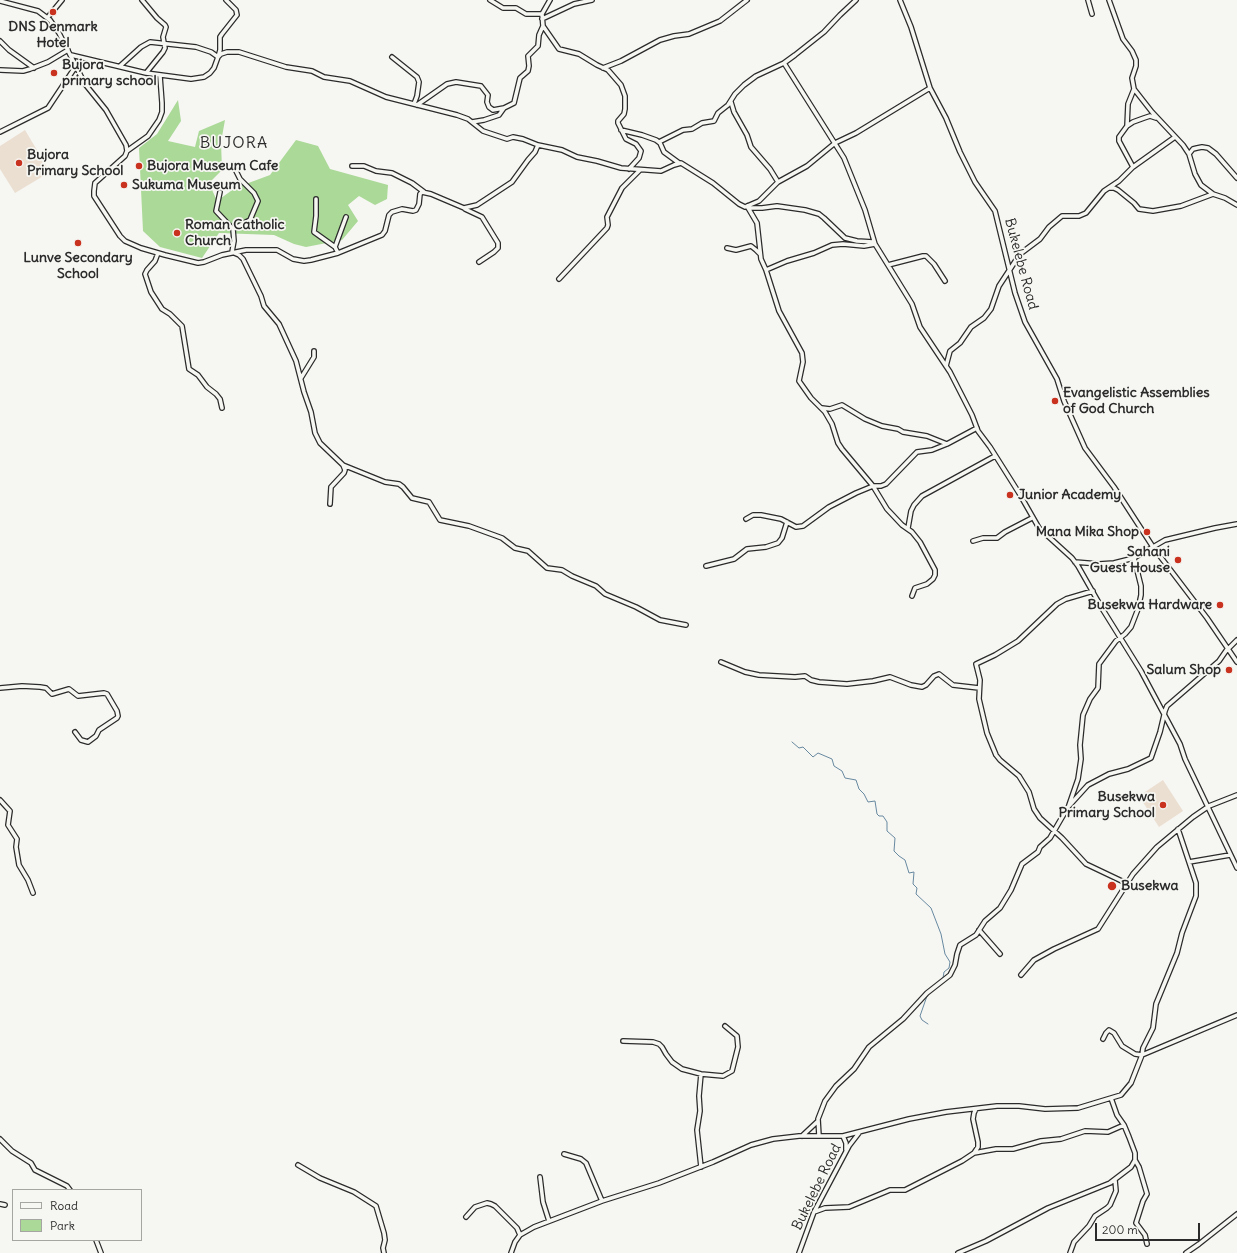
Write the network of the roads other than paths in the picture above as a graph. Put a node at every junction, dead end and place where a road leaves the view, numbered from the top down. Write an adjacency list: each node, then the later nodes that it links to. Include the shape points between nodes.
1 (62, 0): 16 (street)
2 (142, 0): 20 (street, via 166,26)
3 (226, 0): 23 (street, via 236,10 237,15 222,34)
4 (490, 0): 14 (street, via 503,8 516,8 527,14)
5 (550, 0): 14 (street)
6 (592, 0): 17 (street, via 574,4)
7 (747, 0): 29 (street, via 720,21 689,34 660,40)
8 (848, 0): 13 (street)
9 (900, 0): 33 (street, Bukelebe Road)
10 (1088, 0): 15 (street)
11 (1109, 0): 34 (street, via 1123,39 1136,60 1132,76)
12 (3, 1): 16 (street, via 34,9)
13 (855, 1): 25 (street, via 824,32)
14 (542, 14): 17 (street)
15 (1092, 14)
16 (48, 17): 21 (street)
17 (542, 19): 18 (street)
18 (543, 26): 29 (street, via 559,49 579,54); 37 (street, via 537,48 528,56 528,71 520,78 516,100)
19 (0, 41): 28 (street)
20 (163, 42): 23 (street, via 196,47); 27 (street, via 146,44); 31 (street, via 162,55)
21 (68, 50): 22 (street); 28 (street)
22 (71, 55): 26 (street); 27 (street)
23 (218, 57): 32 (street, via 214,68 204,77 191,79); 36 (street, via 227,52 239,52 292,69 308,70 324,77 350,81 386,98)
24 (392, 57): 36 (street, via 417,77 419,82)
25 (784, 63): 35 (street, via 744,84); 45 (street)
26 (76, 66): 42 (street, via 48,108); 47 (street, via 85,84 106,110 126,144)
27 (120, 66): 31 (street)
28 (34, 68): 30 (street, via 23,71)
29 (603, 68): 41 (street, via 610,71 623,88 625,109 618,122)
30 (0, 70)
31 (146, 73): 32 (street)
32 (160, 76): 47 (street, via 162,112 159,120 148,136)
33 (930, 88): 45 (street); 76 (street, Bukelebe Road, via 975,182 995,211)
34 (1134, 89): 38 (street); 40 (street, via 1128,104)
35 (731, 101): 44 (street, via 718,113 714,122 702,123); 56 (street, via 750,147)
36 (415, 104): 37 (street, via 453,82 481,86 488,95 489,107 493,110); 39 (street)
37 (504, 108): 39 (street, via 499,115)
38 (1159, 119): 40 (street, via 1150,116); 43 (street)
39 (472, 122): 46 (street, via 483,131 507,139 523,139)
40 (1128, 126): 52 (street, via 1119,140)
41 (621, 130): 44 (street, via 647,136); 53 (street, via 626,139 636,144 641,151 639,158)
42 (0, 132)
43 (1175, 137): 48 (street); 52 (street)
44 (659, 142): 49 (street, via 664,152)
45 (835, 143): 56 (street, via 807,166); 67 (street, via 856,185)
46 (538, 145): 53 (street); 64 (street, via 536,152 508,185 477,205)
47 (127, 151): 71 (street, via 122,159 95,183 94,194 123,238 129,243)
48 (1188, 154): 55 (street, via 1193,149 1208,148); 60 (street, via 1199,182)
49 (679, 163): 54 (street, via 661,171); 63 (street, via 721,188 739,204)
50 (233, 165): 66 (street, via 240,179 258,201 250,220)
51 (352, 166): 59 (street, via 364,166 392,173)
52 (1133, 167): 57 (street)
53 (629, 169): 54 (street)
54 (640, 170): 78 (street, via 622,188 607,217 607,228)
55 (1237, 178)
56 (778, 182): 63 (street, via 762,198)
57 (1109, 188): 60 (street, via 1118,190 1139,209 1153,211 1181,206); 76 (street, via 1084,214 1061,217 1040,239 1024,250)
58 (220, 192): 66 (street, via 216,211)
59 (424, 192): 64 (street); 72 (street, via 420,194 416,210 402,209 392,212 382,235)
60 (1213, 194): 62 (street)
61 (316, 199): 68 (street, via 314,233)
62 (1237, 205)
63 (748, 207): 67 (street, via 777,206 819,214 845,238); 73 (street, via 757,223)
64 (464, 208): 74 (street, via 482,217 498,243 498,248)
65 (346, 217): 68 (street)
66 (233, 229): 70 (street)
67 (874, 243): 75 (street); 77 (street, via 864,246 832,245)
68 (335, 247): 72 (street)
69 (727, 248): 73 (street, via 738,250 751,246)
70 (232, 252): 71 (street, via 198,263); 72 (street, via 274,250 293,259 307,261); 82 (street, via 243,259 264,306 279,324)
71 (158, 253): 83 (street, via 145,274 151,292 162,308 182,326 189,369 216,394)
72 (338, 253)
73 (760, 255): 77 (street)
74 (479, 262)
75 (888, 265): 79 (street, via 926,256); 81 (street, via 912,304 923,333)
76 (1010, 269): 81 (street, via 999,286 991,308 950,351); 97 (street, Bukelebe Road, via 1025,322 1057,379 1085,448)
77 (766, 270): 84 (street, via 779,311 802,354 799,382)
78 (559, 279)
79 (945, 281)
80 (314, 351): 82 (street, via 314,357)
81 (946, 366): 85 (street)
82 (301, 378): 88 (street, via 319,442)
83 (222, 408)
84 (821, 408): 86 (street, via 830,409 842,405 882,426 927,436); 89 (street, via 832,424 842,449)
85 (977, 428): 86 (street); 87 (street)
86 (947, 444): 89 (street, via 917,452 888,482 881,486)
87 (995, 456): 91 (street); 95 (street, via 922,496 911,511)
88 (343, 465): 90 (street, via 344,473 331,487); 103 (street, via 385,482 399,484 412,498 429,502 440,520 469,526 502,538 515,548 528,551 547,568 562,570 660,620)
89 (873, 486): 93 (street, via 829,507 803,526 796,527); 95 (street, via 887,509)
90 (330, 504)
91 (1032, 518): 96 (street, via 995,539 983,538); 99 (street)
92 (746, 519): 93 (street, via 753,515 761,515)
93 (787, 522): 100 (street, via 778,543 747,549 734,559)
94 (1237, 524): 97 (street, via 1170,539)
95 (908, 528): 102 (street, via 922,544 935,571 931,581 916,587)
96 (973, 541)
97 (1153, 547): 98 (street); 106 (street, Bukelebe Road)
98 (1134, 558): 99 (street, via 1107,564); 104 (street, via 1141,595 1135,620)
99 (1075, 562): 101 (street)
100 (706, 566)
101 (1093, 591): 104 (street); 110 (street, via 1056,604 1018,640 976,664)
102 (912, 596)
103 (686, 625)
104 (1121, 637): 111 (street); 116 (street, via 1099,664 1098,688 1083,715 1080,745 1082,759)
105 (1237, 640): 106 (street)
106 (1228, 649): 108 (street, Bukelebe Road); 111 (street, via 1219,661 1167,706)
107 (721, 662): 110 (street, via 753,674 805,676 819,682 847,684 890,676 922,687 939,674 953,684)
108 (1237, 662)
109 (0, 688): 112 (street, via 40,687 46,688 52,694 69,689 78,696 107,694 117,710 117,718 88,742 81,740)
110 (979, 688): 118 (street, via 980,706 996,755 1019,776 1030,792 1037,814)
111 (1164, 715): 115 (street); 116 (street, via 1151,758 1088,785)
112 (76, 732)
113 (1237, 796): 115 (street)
114 (0, 800): 123 (street, via 10,811 8,825 17,839 19,866)
115 (1209, 806): 117 (street); 119 (street)
116 (1068, 807): 118 (street)
117 (1178, 829): 120 (street); 122 (street, via 1157,847)
118 (1054, 832): 122 (street, via 1086,864); 124 (street, via 1038,852 1024,862 1004,904)
119 (1230, 855): 120 (street); 121 (street)
120 (1190, 862): 131 (street, via 1196,883 1196,896 1156,1004 1152,1028)
121 (1237, 868)
122 (1126, 883): 126 (street, via 1098,929 1034,960)
123 (33, 893)
124 (979, 930): 125 (street); 135 (street, via 972,938 962,942 953,970 946,979 873,1043 854,1069 836,1086 824,1101)
125 (1000, 954)
126 (1021, 975)
127 (1237, 1015): 131 (street)
128 (725, 1026): 132 (street, via 738,1039 732,1071 723,1076)
129 (1103, 1040): 131 (street, via 1109,1030 1122,1046)
130 (623, 1041): 132 (street, via 658,1044 676,1065)
131 (1142, 1055): 133 (street, via 1131,1083 1121,1095)
132 (701, 1074): 147 (street, via 697,1130)
133 (1112, 1098): 134 (street, via 1078,1108 996,1106); 136 (street, via 1117,1115)
134 (976, 1109): 137 (street, via 909,1119); 143 (street, via 973,1119 978,1147)
135 (818, 1121): 138 (street); 139 (street)
136 (1124, 1125): 143 (street, via 1108,1132 1085,1131 1013,1149); 145 (street, via 1135,1153)
137 (858, 1133): 140 (street); 142 (street, Bukelebe Road)
138 (802, 1136): 139 (street); 147 (street, via 772,1139 751,1145)
139 (819, 1136): 140 (street)
140 (843, 1136): 142 (street)
141 (0, 1139): 150 (street, via 12,1151 31,1163 35,1170)
142 (846, 1151): 154 (street, Bukelebe Road)
143 (974, 1152): 154 (street, via 905,1190 890,1190 849,1207 825,1208)
144 (564, 1154): 151 (street, via 586,1163)
145 (1135, 1160): 149 (street, via 1131,1167); 162 (street, via 1147,1194 1136,1223 1145,1235)
146 (298, 1165): 164 (street, via 320,1178 354,1192 376,1206 384,1233)
147 (701, 1167): 151 (street)
148 (540, 1177): 157 (street, via 543,1202)
149 (1115, 1180): 167 (street, via 1048,1208); 168 (street, via 1116,1191 1110,1205 1095,1216 1074,1242)
150 (69, 1189)
151 (602, 1201): 157 (street)
152 (0, 1204): 153 (street)
153 (5, 1205)
154 (814, 1212): 166 (street, Bukelebe Road)
155 (1237, 1214): 169 (street)
156 (466, 1217): 158 (street, via 475,1207 491,1204)
157 (549, 1221): 159 (street)
158 (517, 1228): 159 (street); 160 (street)
159 (525, 1232): 160 (street)
160 (520, 1235): 165 (street)
161 (96, 1241): 163 (street)
162 (1147, 1244)
163 (101, 1253)
164 (384, 1253)
165 (511, 1253)
166 (799, 1253)
167 (958, 1253)
168 (1070, 1253)
169 (1186, 1253)

